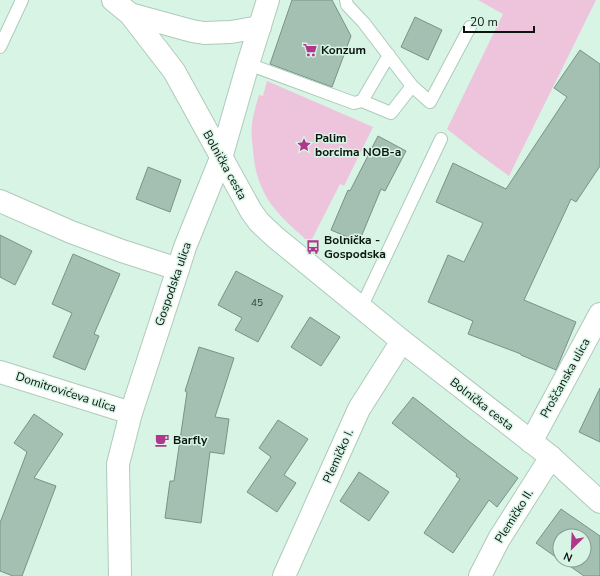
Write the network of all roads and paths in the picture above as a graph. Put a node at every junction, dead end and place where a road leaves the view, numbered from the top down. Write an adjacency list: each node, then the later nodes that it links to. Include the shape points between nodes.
1 (22, 0): 8 (lane)
2 (113, 0): 5 (street, Bolnička cesta)
3 (268, 0): 6 (street, Gospodska ulica)
4 (346, 0): 9 (lane, via 347,5)
5 (130, 14): 6 (street, via 204,33 231,32); 14 (street, Bolnička cesta, via 174,71)
6 (260, 26): 10 (street, Gospodska ulica)
7 (470, 27): 11 (lane, via 430,102)
8 (0, 47)
9 (389, 55): 11 (lane); 12 (lane)
10 (248, 64): 12 (lane, via 354,103); 14 (street, Gospodska ulica)
11 (412, 86): 12 (lane, via 391,113)
12 (362, 101)
13 (441, 139): 17 (lane)
14 (221, 158): 16 (street, Gospodska ulica); 17 (street, Bolnička cesta, via 259,222)
15 (0, 201): 16 (street, via 71,232)
16 (178, 269): 21 (street, Gospodska ulica)
17 (361, 308): 19 (street, Bolnička cesta)
18 (600, 314): 22 (street, Proščanska ulica)
19 (402, 341): 22 (street, Bolnička cesta); 26 (street, Plemičko I., via 359,408)
20 (0, 372): 21 (street, Domitrovićeva ulica)
21 (131, 413): 25 (street, Gospodska ulica, via 118,464)
22 (531, 442): 23 (street, Bolnička cesta)
23 (551, 457): 24 (street, Bolnička cesta); 27 (street, Plemičko II., via 499,539)
24 (600, 502)
25 (120, 576)
26 (284, 576)
27 (480, 576)

